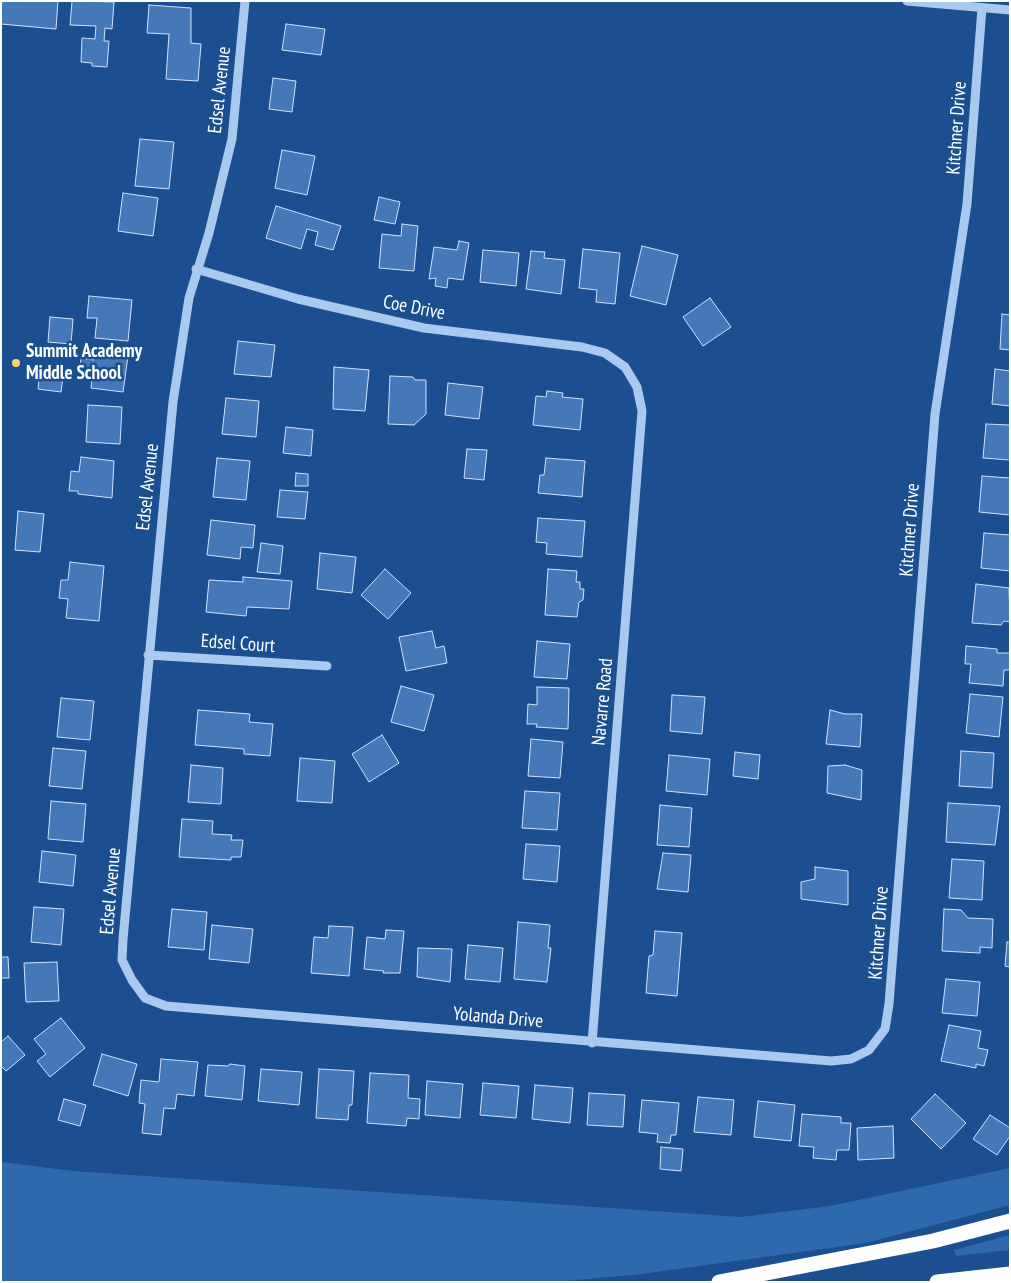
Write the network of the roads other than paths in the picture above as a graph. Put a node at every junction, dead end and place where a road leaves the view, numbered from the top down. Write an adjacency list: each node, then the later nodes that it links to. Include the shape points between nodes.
1 (245, 1): 5 (street, Edsel Avenue, via 232,139 209,233)
2 (907, 1): 3 (street)
3 (982, 8): 4 (street); 11 (street, Kitchner Drive, via 967,204 935,414 889,1004 885,1029)
4 (1010, 10)
5 (196, 269): 6 (street, Coe Drive, via 298,299 424,328 582,347 605,353); 7 (street, Edsel Avenue, via 173,402)
6 (625, 367): 10 (street, Navarre Road, via 637,387 642,410)
7 (148, 655): 8 (street, Edsel Court); 9 (street, Edsel Avenue, via 123,939 122,960)
8 (327, 666)
9 (132, 980): 10 (street, Yolanda Drive, via 146,998 166,1006)
10 (592, 1043): 11 (street, Yolanda Drive, via 831,1061 851,1060)
11 (869, 1050)
12 (1010, 1221): 14 (highway, via 933,1241)
13 (1010, 1274): 15 (highway)
14 (719, 1282)
15 (937, 1282)

